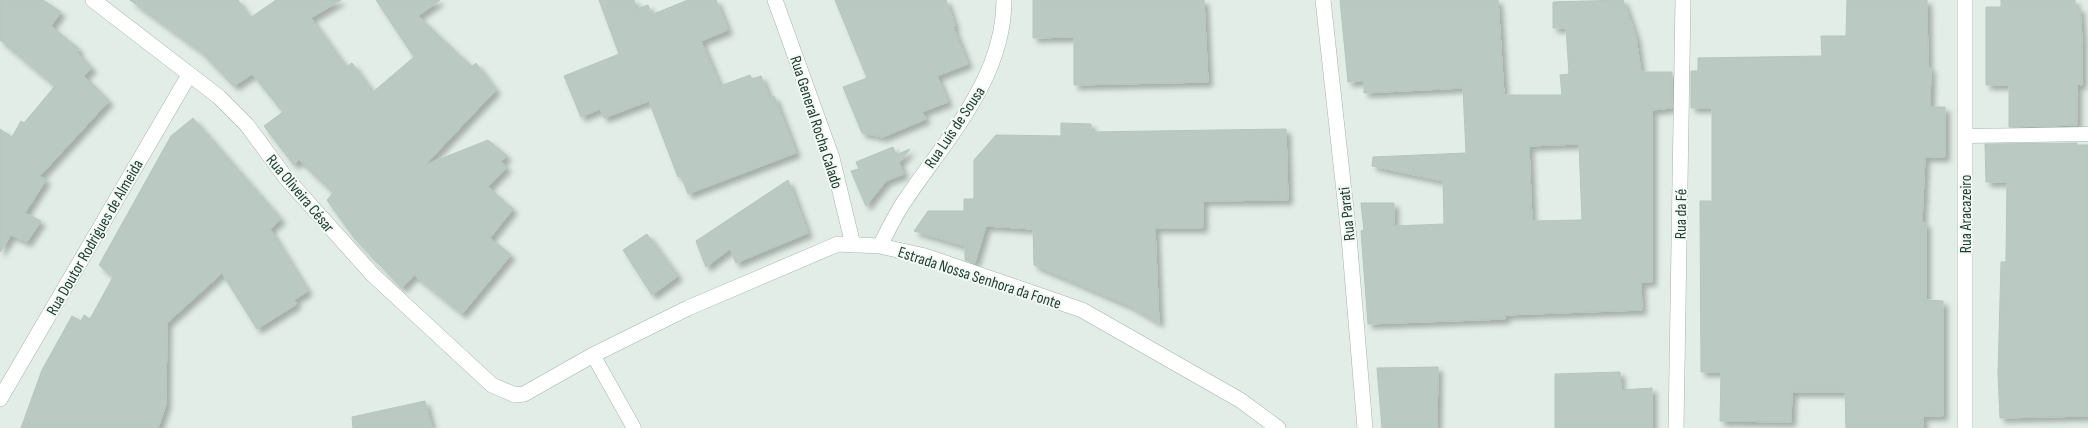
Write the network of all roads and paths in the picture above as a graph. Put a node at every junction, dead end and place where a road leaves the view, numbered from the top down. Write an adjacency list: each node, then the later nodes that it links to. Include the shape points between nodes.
1 (93, 0): 7 (street, Rua Oliveira César)
2 (776, 0): 10 (street, Rua General Rocha Calado, via 832,158)
3 (1004, 0): 11 (street, Rua Luís de Sousa, via 997,53 982,89 904,201)
4 (1323, 0): 17 (street, Rua Parati, via 1353,274)
5 (1683, 0): 18 (street, Rua da Fé)
6 (1965, 0): 9 (street, Rua Aracazeiro)
7 (189, 75): 13 (street, Rua Oliveira César, via 219,97 247,126 286,178 373,276 492,385); 14 (street, Rua Doutor Rodrigues de Almeida)
8 (2088, 134): 9 (lane)
9 (1965, 136): 19 (street, Rua Aracazeiro)
10 (853, 245): 11 (street, Estrada Nossa Senhora da Fonte); 12 (street, Estrada Nossa Senhora da Fonte, via 838,244 688,308)
11 (880, 246): 16 (street, Estrada Nossa Senhora da Fonte, via 925,256 1082,310 1240,400)
12 (593, 355): 13 (street, Estrada Nossa Senhora da Fonte, via 524,394); 15 (lane)
13 (504, 392)
14 (0, 399)
15 (634, 428)
16 (1278, 428)
17 (1365, 428)
18 (1676, 428)
19 (1965, 428)

